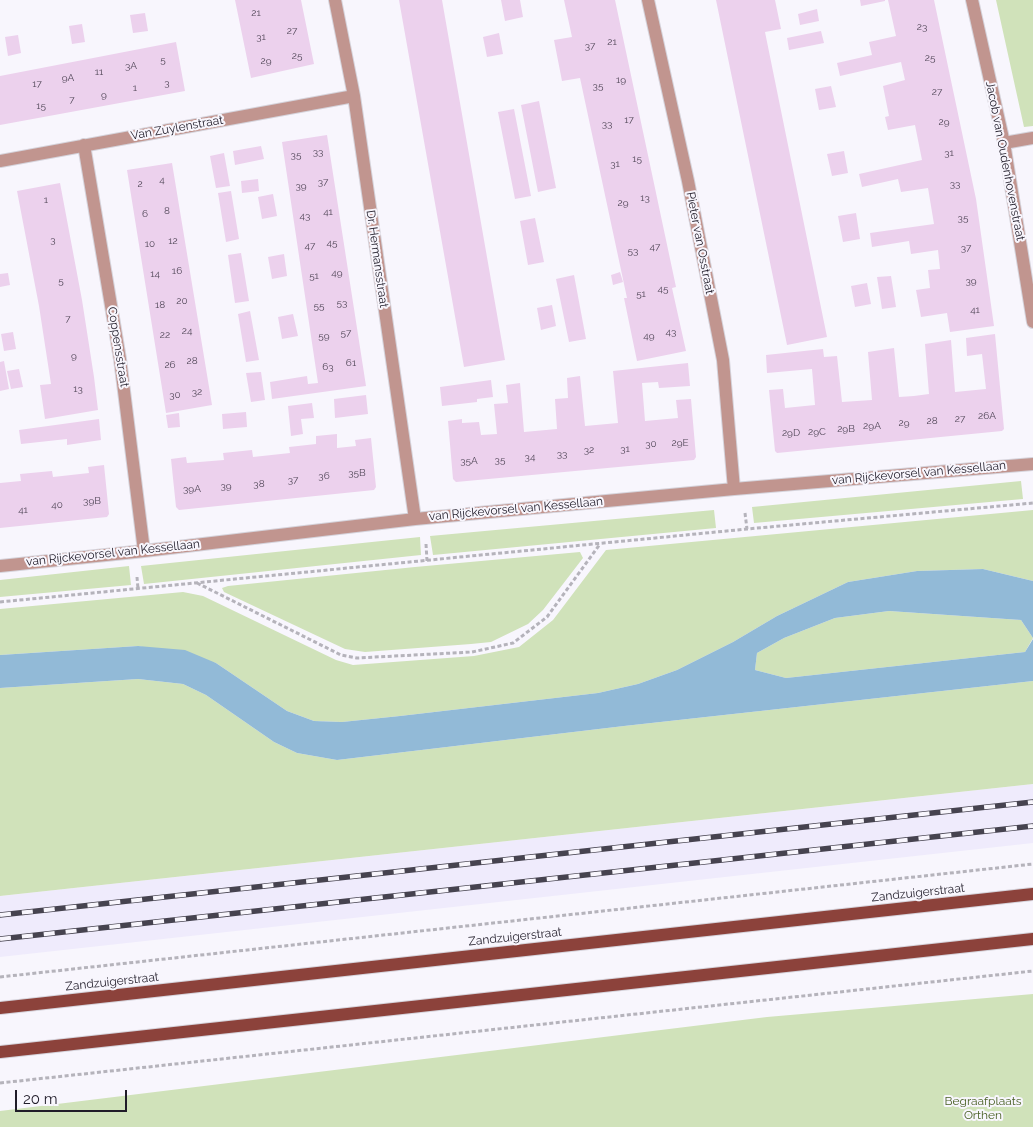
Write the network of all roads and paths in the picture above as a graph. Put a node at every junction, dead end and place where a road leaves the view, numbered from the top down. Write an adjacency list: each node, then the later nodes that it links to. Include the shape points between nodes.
1 (335, 0): 4 (street, Dr. Hermansstraat)
2 (648, 0): 11 (street, Pieter van Osstraat, via 723,360)
3 (972, 0): 6 (street, Jacob van Oudenhovenstraat)
4 (354, 96): 7 (street, Van Zuylenstraat); 13 (street, Dr. Hermansstraat)
5 (1033, 138): 6 (street)
6 (1004, 143): 9 (street, Jacob van Oudenhovenstraat)
7 (84, 145): 8 (street, Van Zuylenstraat); 15 (street, Coppensstraat, via 120,359)
8 (0, 161)
9 (1033, 322)
10 (1033, 464): 11 (street, van Rijckevorsel van Kessellaan)
11 (734, 489): 13 (street, van Rijckevorsel van Kessellaan)
12 (1033, 504): 14 (path)
13 (415, 519): 15 (street, van Rijckevorsel van Kessellaan)
14 (600, 544): 17 (path); 17 (path, via 547,617 513,643 472,652 357,658 341,655)
15 (144, 551): 16 (street, van Rijckevorsel van Kessellaan)
16 (0, 566)
17 (196, 583): 18 (path)
18 (0, 602)
19 (1033, 864): 23 (path, Zandzuigerstraat)
20 (1033, 894): 24 (main road, Zandzuigerstraat)
21 (1033, 939): 25 (main road)
22 (1033, 971): 26 (path)
23 (0, 977)
24 (0, 1008)
25 (0, 1052)
26 (0, 1083)

